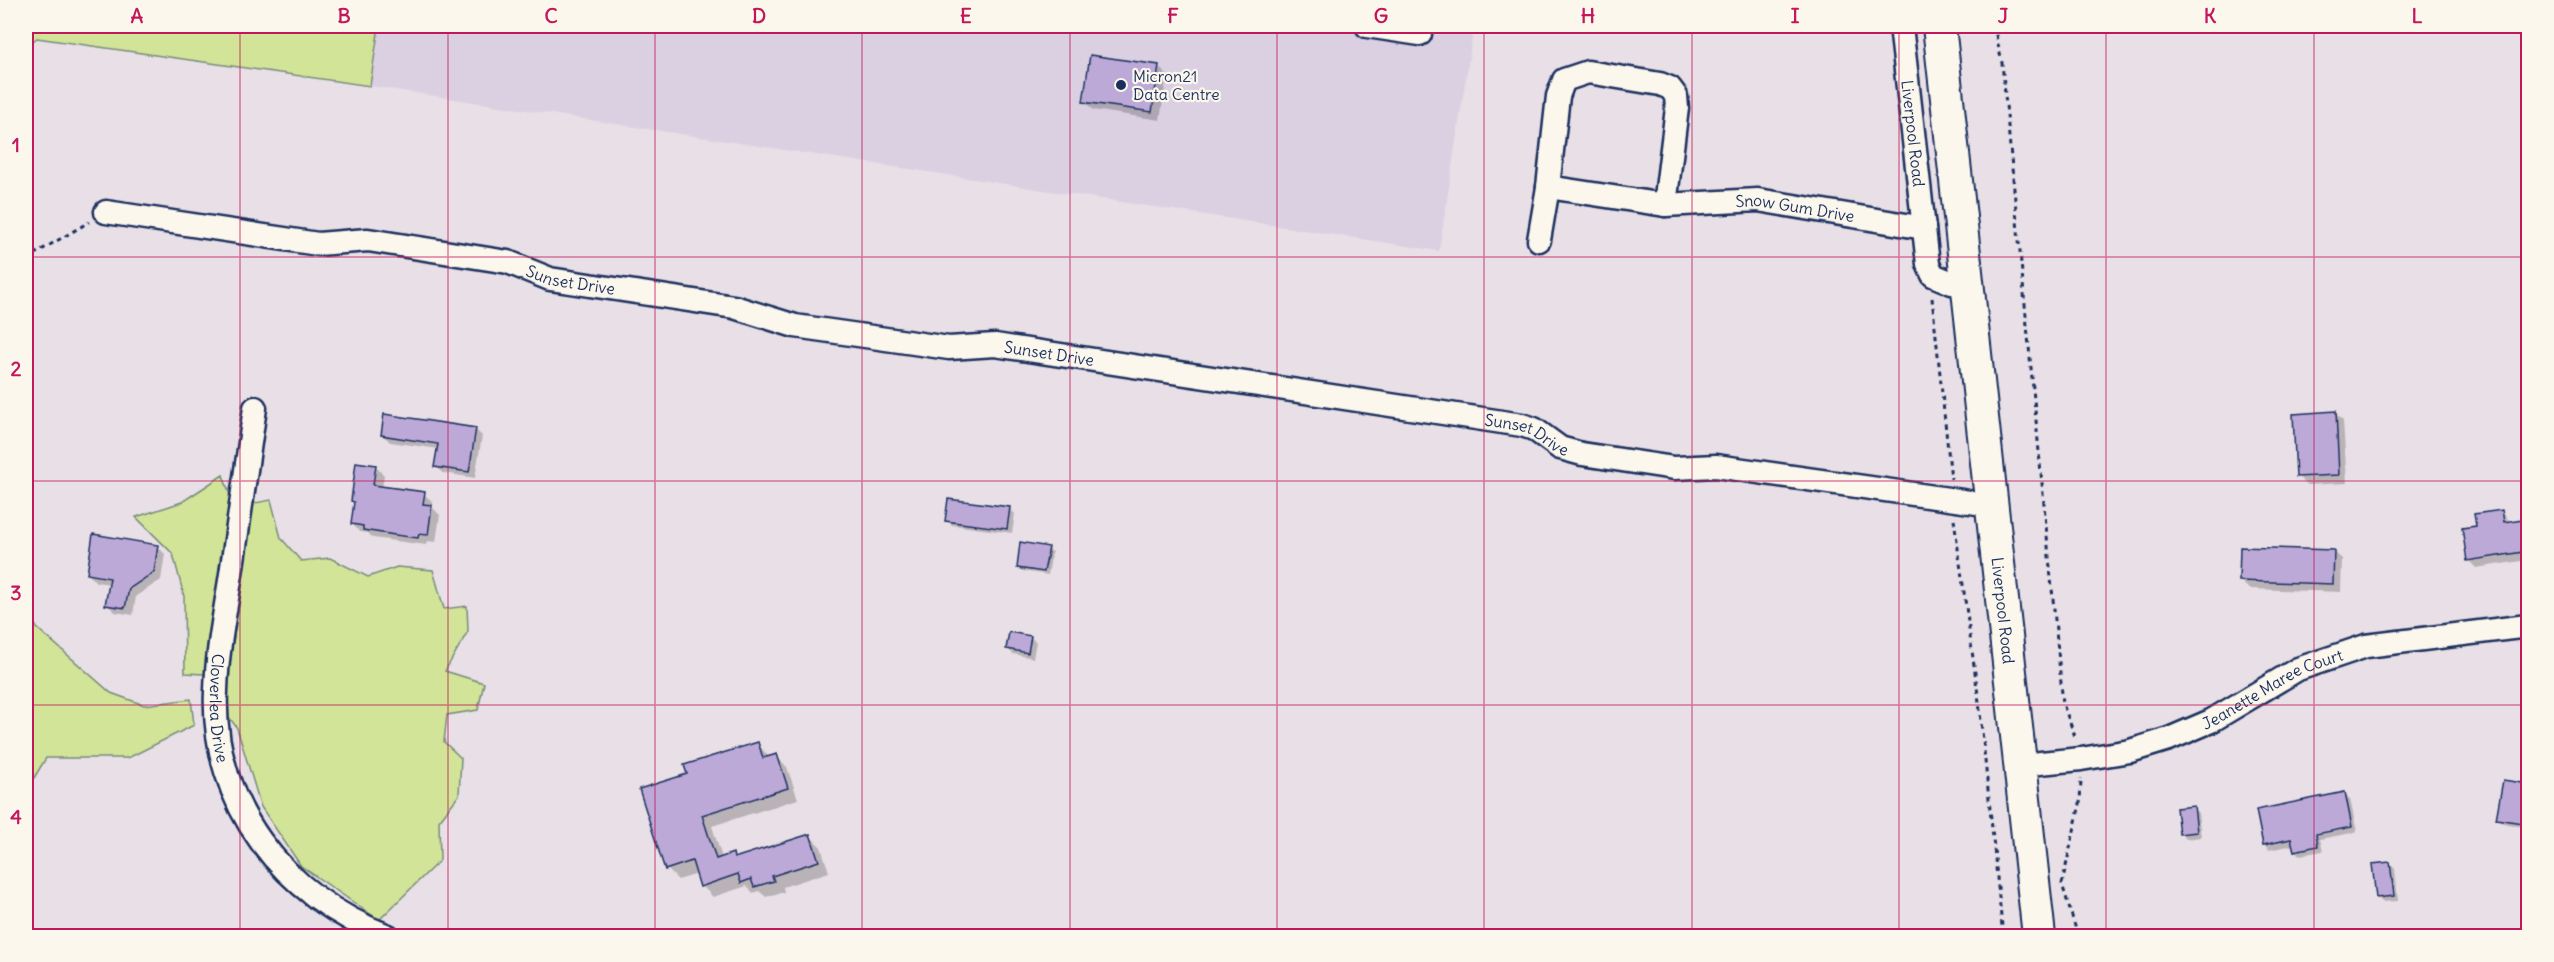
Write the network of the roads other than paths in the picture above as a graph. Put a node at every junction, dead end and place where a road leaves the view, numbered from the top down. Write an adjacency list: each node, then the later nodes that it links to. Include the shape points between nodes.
1 (1367, 26): 4 (street)
2 (1901, 26): 8 (street, Liverpool Road)
3 (1939, 26): 10 (main road, Liverpool Road)
4 (1420, 34)
5 (1548, 187): 6 (street, Snow Gum Drive); 6 (street, via 1558,96 1564,80 1588,72 1625,77 1660,84 1676,96); 9 (street)
6 (1665, 205): 8 (street, Snow Gum Drive, via 1758,200)
7 (106, 212): 12 (street, Sunset Drive, via 318,244 380,241 508,262 550,279 734,307 795,326 950,348 995,345 1042,352 1522,425 1560,448 1582,454 1674,468 1716,466)
8 (1924, 228): 10 (street, Liverpool Road, via 1933,275 1952,284)
9 (1539, 240)
10 (1968, 284): 12 (main road, Liverpool Road)
11 (255, 408): 15 (street, Cloverlea Drive, via 219,652 216,693 223,759 247,819 283,870 338,914)
12 (1991, 505): 14 (main road, Liverpool Road)
13 (2529, 626): 14 (street, Jeanette Maree Court, via 2366,646 2289,674 2211,721 2169,739 2130,751)
14 (2020, 765): 16 (main road, Liverpool Road)
15 (388, 936)
16 (2039, 936)

